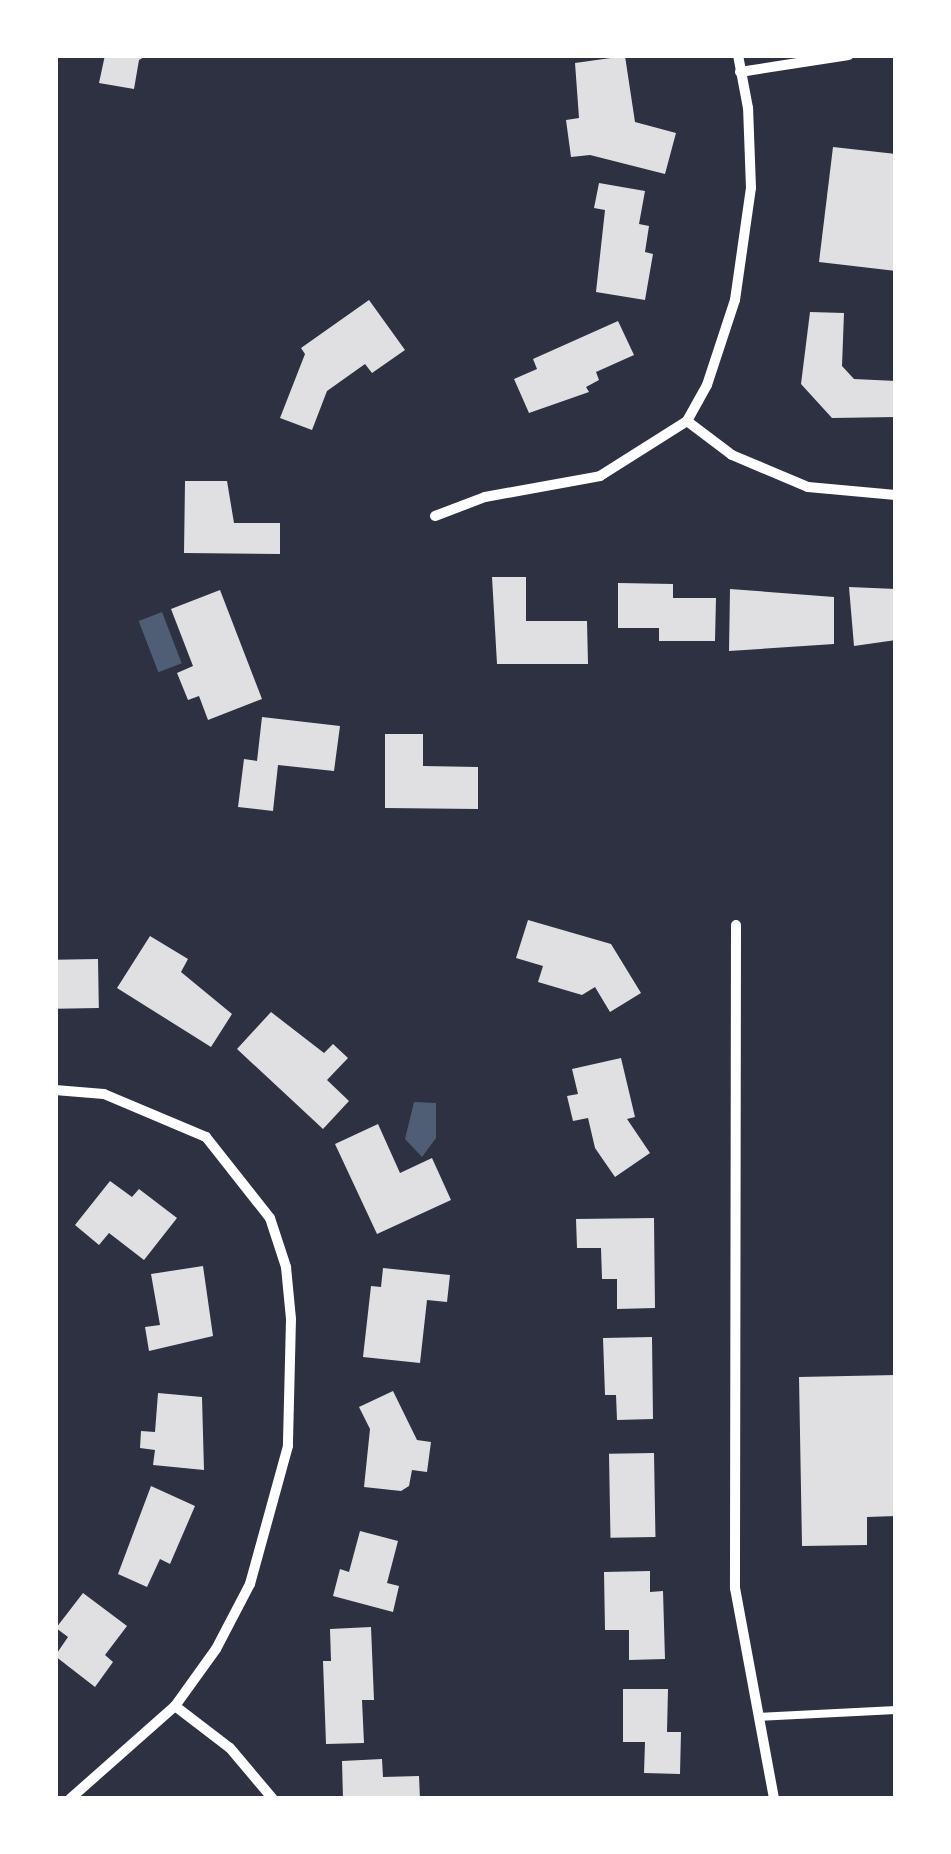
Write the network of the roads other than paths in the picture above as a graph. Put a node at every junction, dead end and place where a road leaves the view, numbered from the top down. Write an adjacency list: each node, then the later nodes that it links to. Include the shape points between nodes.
1 (738, 55): 3 (street)
2 (849, 55): 3 (street)
3 (740, 72): 4 (street, via 751,188 736,300 707,385)
4 (687, 421): 5 (street, via 732,455 791,481 845,494); 6 (street, via 600,476 485,497)
5 (896, 495)
6 (435, 516)
7 (736, 925): 11 (street, via 736,1588)
8 (55, 1090): 9 (street, via 104,1094 206,1136 270,1218 286,1267 288,1446 250,1584 216,1649)
9 (175, 1706): 12 (street); 13 (street, via 230,1748)
10 (896, 1710): 11 (lane)
11 (759, 1717): 14 (street)
12 (70, 1799)
13 (273, 1799)
14 (774, 1799)

